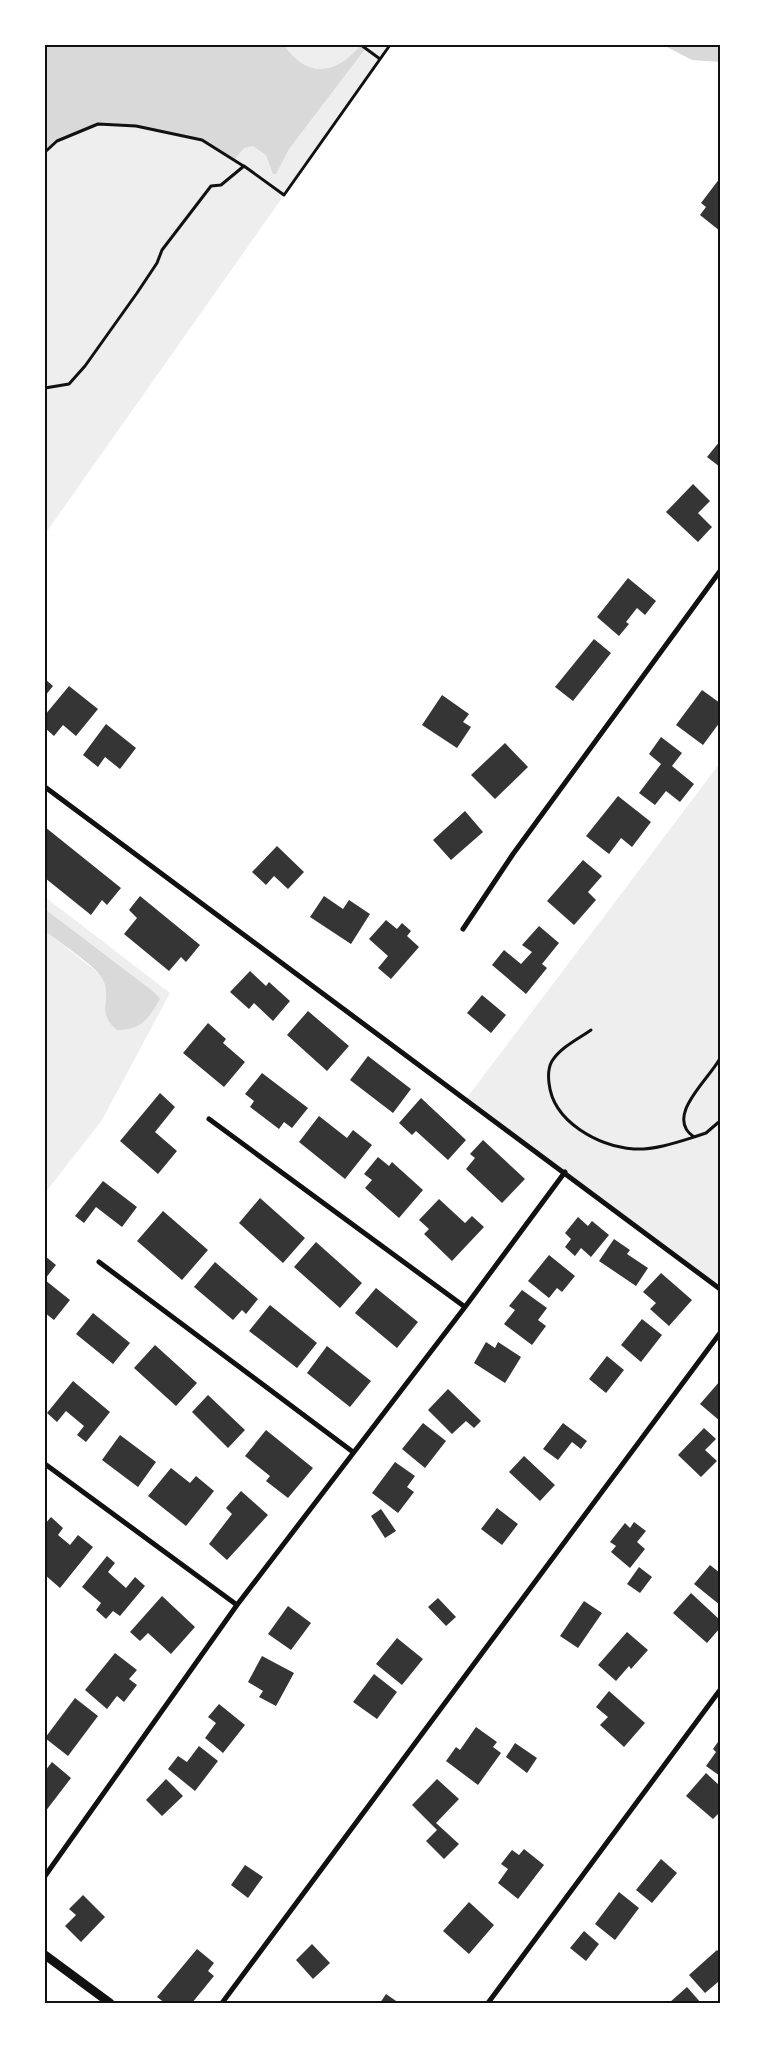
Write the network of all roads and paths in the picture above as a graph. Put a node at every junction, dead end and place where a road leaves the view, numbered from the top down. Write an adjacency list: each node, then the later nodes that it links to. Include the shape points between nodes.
1 (361, 45): 3 (path)
2 (390, 45): 3 (path)
3 (380, 59): 5 (path, via 284,195)
4 (45, 152): 5 (path, via 57,141 98,124 136,126 202,140)
5 (244, 166): 6 (path, via 221,185 211,186 202,195 162,250 137,293 69,384)
6 (45, 388)
7 (720, 571): 9 (street, via 513,854)
8 (45, 788): 15 (street)
9 (463, 929)
10 (591, 1030): 14 (path, via 564,1048 552,1061 548,1074 550,1092 559,1112 599,1141 615,1146 652,1148)
11 (719, 1060): 14 (path, via 684,1112 688,1133)
12 (209, 1119): 18 (street)
13 (720, 1121): 14 (path, via 706,1133)
14 (694, 1137)
15 (565, 1172): 17 (street); 18 (street)
16 (99, 1262): 20 (street)
17 (720, 1289)
18 (466, 1308): 20 (street)
19 (720, 1333): 27 (street)
20 (353, 1452): 22 (street)
21 (45, 1464): 22 (street)
22 (237, 1605): 24 (street)
23 (720, 1690): 28 (street)
24 (45, 1876)
25 (45, 1955): 26 (street)
26 (110, 2003)
27 (222, 2003)
28 (488, 2003)

